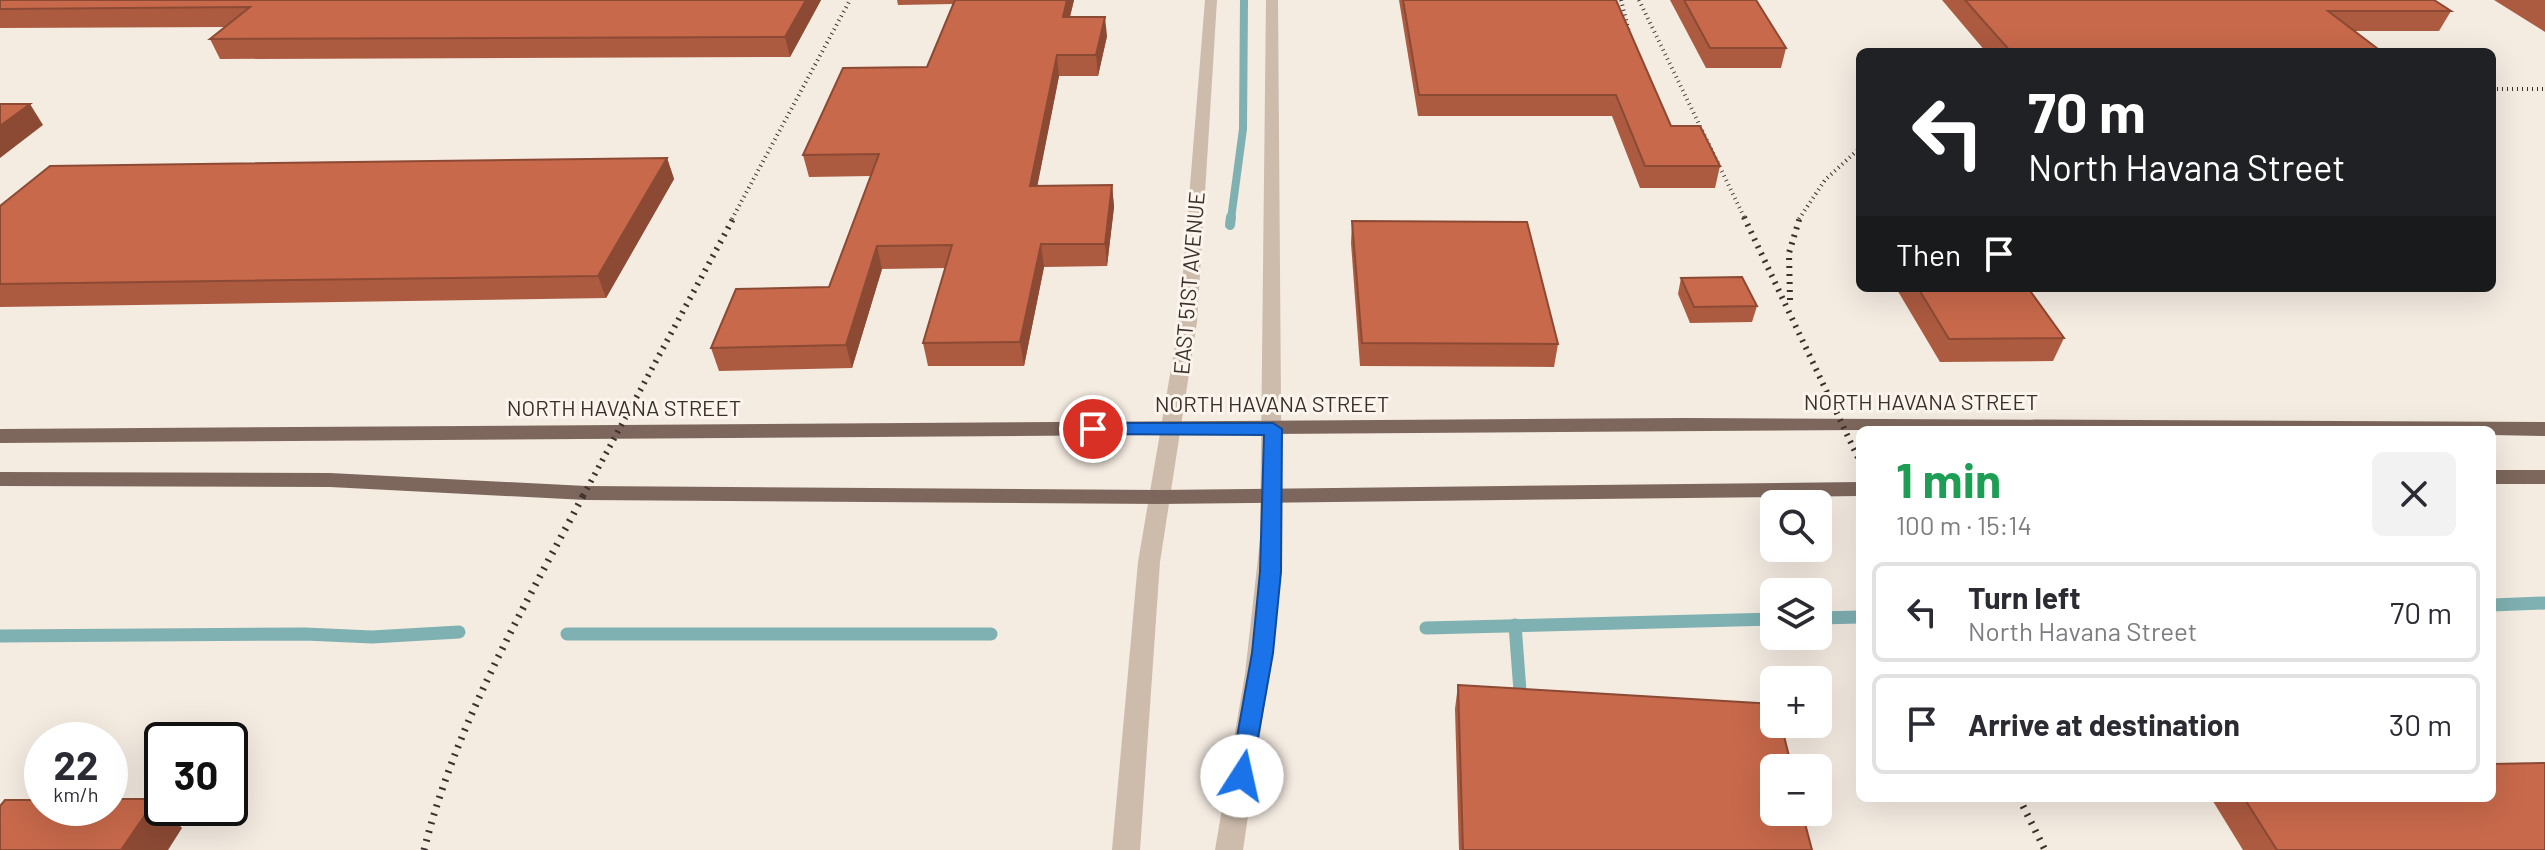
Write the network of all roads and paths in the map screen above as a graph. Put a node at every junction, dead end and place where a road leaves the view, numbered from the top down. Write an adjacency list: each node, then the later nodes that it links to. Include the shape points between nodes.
1 (1211, 0): 4 (street, EAST 51ST AVENUE, via 1188,322)
2 (1272, 0): 5 (street)
3 (1899, 426): 5 (main road, NORTH HAVANA STREET)
4 (1173, 429): 5 (main road, NORTH HAVANA STREET); 8 (main road, NORTH HAVANA STREET); 14 (street, EAST 51ST AVENUE)
5 (1273, 429): 13 (street)
6 (2496, 429): 7 (main road, NORTH HAVANA STREET)
7 (2545, 429)
8 (0, 436)
9 (2496, 477): 10 (main road)
10 (2545, 477)
11 (0, 479): 14 (main road, via 330,480 586,493)
12 (1856, 489): 13 (main road)
13 (1273, 495): 14 (main road); 16 (street, via 1262,653)
14 (1160, 497): 15 (street, EAST 51ST AVENUE, via 1149,562)
15 (1126, 850)
16 (1229, 850)

